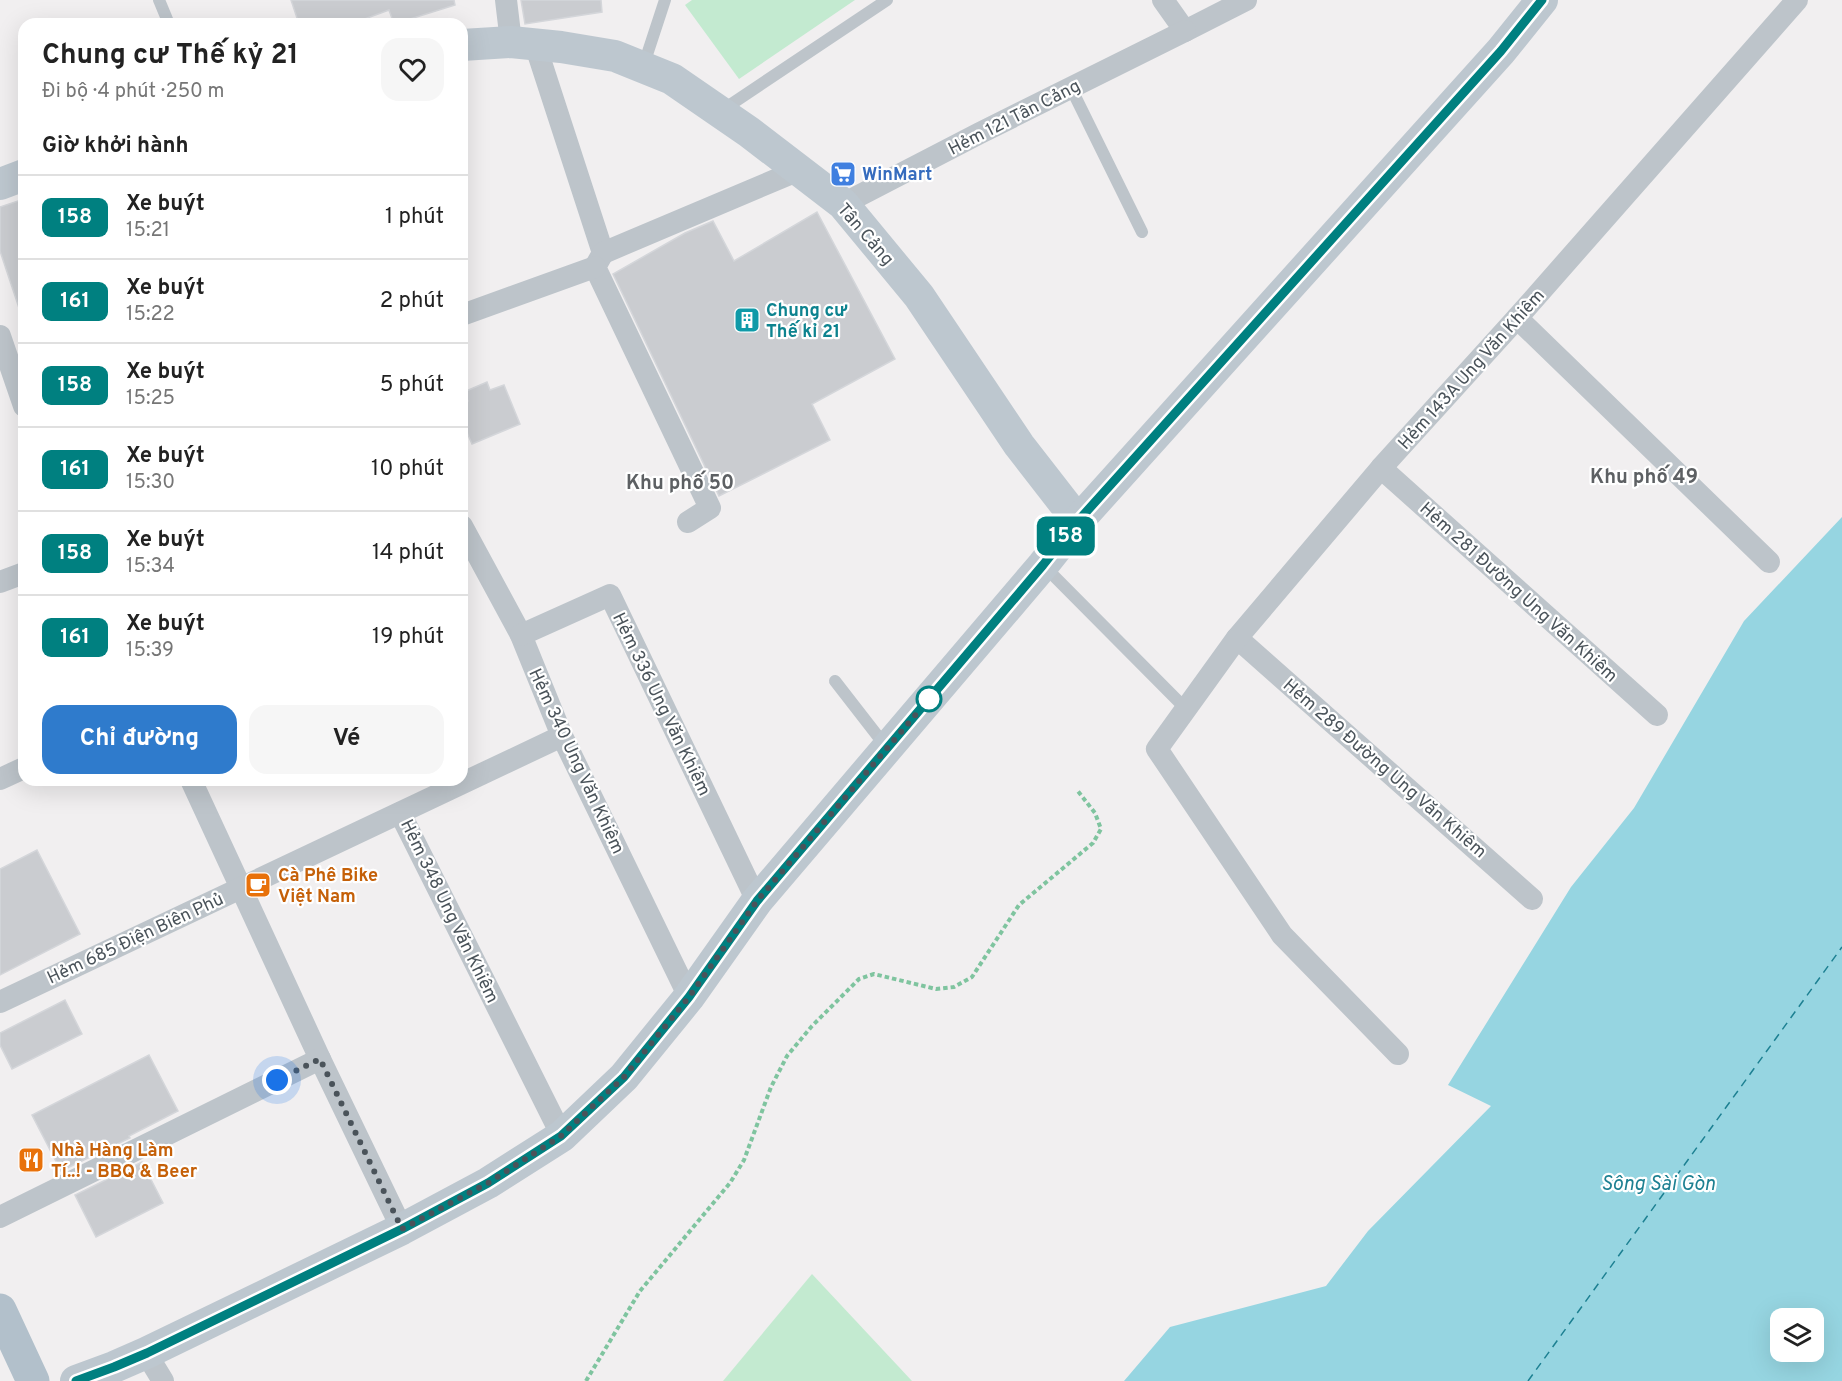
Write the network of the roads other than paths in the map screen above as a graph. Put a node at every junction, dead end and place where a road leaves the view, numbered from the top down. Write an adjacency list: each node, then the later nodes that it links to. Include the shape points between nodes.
1 (159, 0): 9 (lane)
2 (506, 0): 11 (street)
3 (665, 0): 13 (lane)
4 (887, 0): 15 (lane)
5 (1163, 0): 10 (street)
6 (1542, 0): 27 (main road, via 1501,51)
7 (1797, 0): 23 (street, Hẻm 143A Ung Văn Khiêm)
8 (1241, 1): 10 (street, Hẻm 121 Tân Cảng)
9 (166, 18)
10 (1185, 31): 14 (street, Hẻm 121 Tân Cảng)
11 (523, 43): 12 (main road, Tân Cảng); 13 (main road, Tân Cảng, via 615,56); 21 (street)
12 (468, 45)
13 (643, 68): 15 (main road, Tân Cảng, via 672,79)
14 (1071, 88): 19 (street, Hẻm 121 Tân Cảng); 20 (lane)
15 (720, 112): 16 (main road, Tân Cảng)
16 (799, 170): 19 (main road, Tân Cảng); 21 (street)
17 (18, 177): 18 (main road)
18 (0, 184)
19 (843, 204): 27 (main road, Tân Cảng, via 919,296 1019,446)
20 (1142, 232)
21 (599, 260): 22 (street); 28 (street, via 710,508)
22 (468, 313)
23 (1517, 318): 26 (street, Hẻm 143A Ung Văn Khiêm); 30 (street)
24 (0, 336): 25 (street)
25 (18, 388)
26 (1381, 468): 35 (street, Hẻm 143A Ung Văn Khiêm); 38 (street, Hẻm 281 Đường Ung Văn Khiêm)
27 (1078, 521): 31 (main road)
28 (688, 522)
29 (470, 561): 34 (street, Hẻm 340 Ung Văn Khiêm)
30 (1769, 562)
31 (1043, 565): 37 (lane); 40 (main road)
32 (18, 575): 33 (street)
33 (0, 582)
34 (521, 635): 39 (street, Hẻm 340 Ung Văn Khiêm); 49 (street, Hẻm 336 Ung Văn Khiêm, via 610,595)
35 (1237, 638): 37 (street, Hẻm 143A Ung Văn Khiêm); 48 (street, Hẻm 289 Đường Ung Văn Khiêm)
36 (835, 681): 40 (lane)
37 (1186, 709): 52 (street, Hẻm 143A Ung Văn Khiêm, via 1157,749 1282,935)
38 (1657, 715)
39 (562, 736): 43 (street, Hẻm 348 Ung Văn Khiêm); 50 (street, Hẻm 340 Ung Văn Khiêm)
40 (888, 749): 49 (main road)
41 (18, 771): 42 (street)
42 (0, 779)
43 (468, 781)
44 (194, 786): 47 (street)
45 (457, 786): 46 (street, Hẻm 348 Ung Văn Khiêm)
46 (400, 813): 47 (street, Hẻm 685 Điện Biên Phủ); 54 (street, Hẻm 348 Ung Văn Khiêm)
47 (242, 887): 51 (street, Hẻm 685 Điện Biên Phủ); 53 (street)
48 (1532, 899)
49 (757, 901): 50 (main road)
50 (689, 997): 54 (main road, via 624,1077)
51 (0, 1002)
52 (1398, 1054)
53 (320, 1059): 55 (street); 56 (street)
54 (561, 1136): 56 (main road, via 488,1183)
55 (0, 1217)
56 (402, 1229): 58 (main road)
57 (0, 1310): 60 (main road)
58 (147, 1353): 59 (main road); 62 (street)
59 (112, 1374): 61 (main road)
60 (33, 1381)
61 (76, 1381)
62 (163, 1381)

